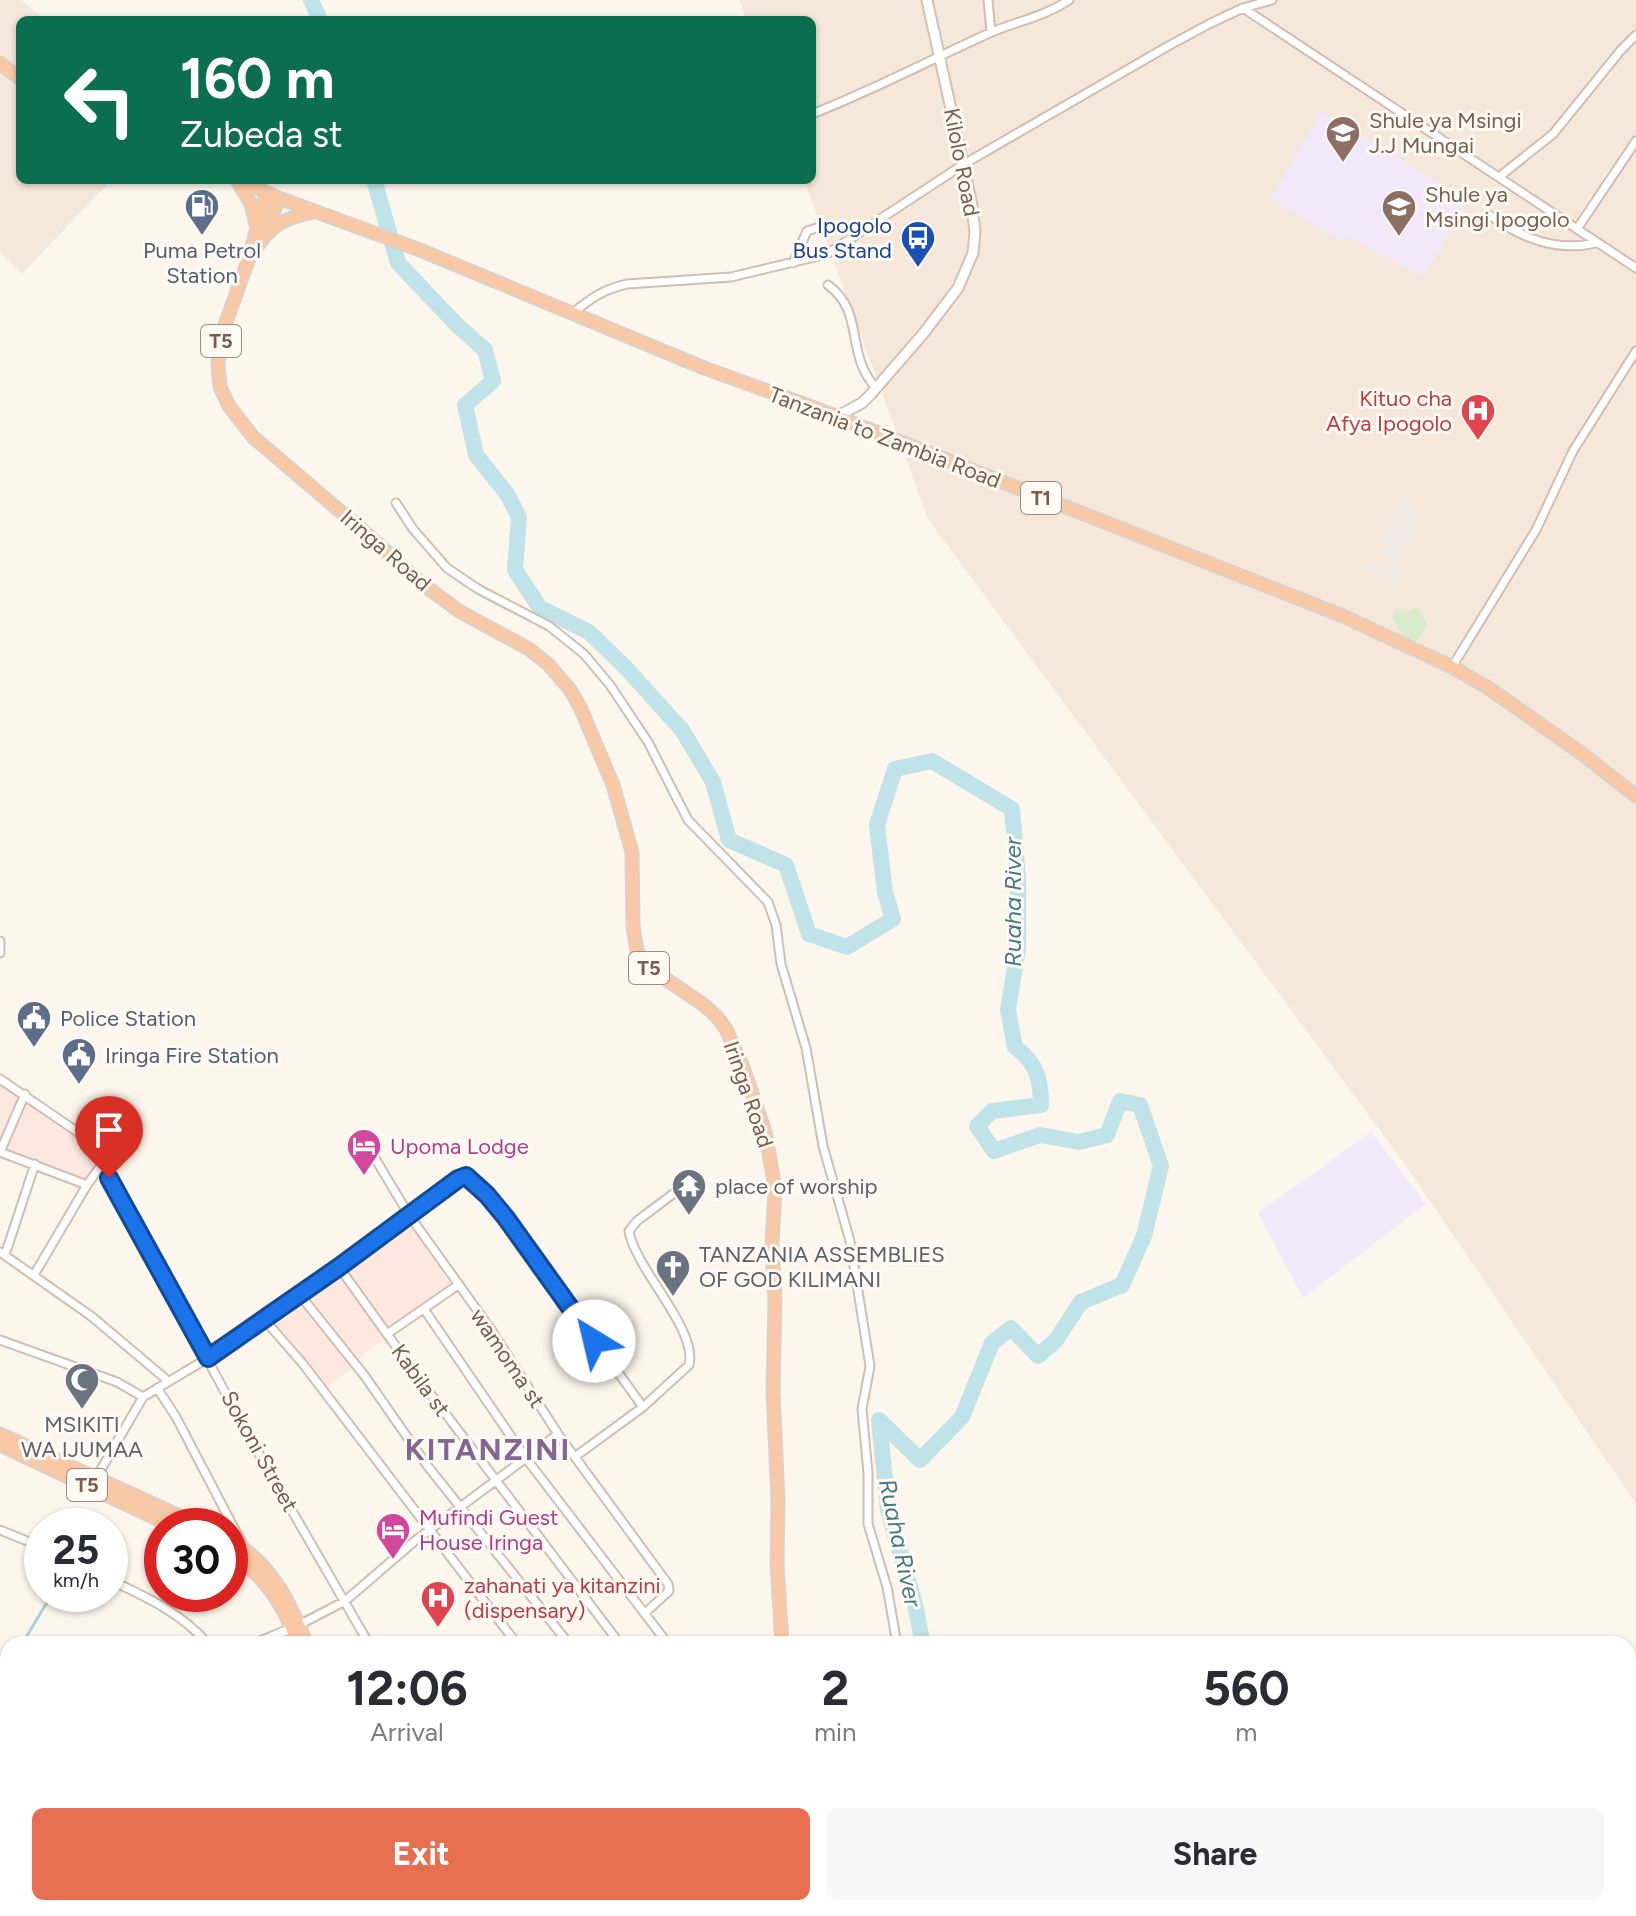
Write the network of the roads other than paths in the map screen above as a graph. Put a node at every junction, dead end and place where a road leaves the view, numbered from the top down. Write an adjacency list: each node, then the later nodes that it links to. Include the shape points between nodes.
1 (927, 0): 8 (main road, Kilolo Road)
2 (988, 0): 6 (street)
3 (1069, 0): 6 (street, via 1041,17)
4 (1272, 0): 5 (street)
5 (1243, 8): 13 (street); 14 (street)
6 (991, 32): 8 (street)
7 (1636, 35): 14 (street, via 1553,134)
8 (940, 57): 11 (street); 13 (main road, Kilolo Road)
9 (0, 63): 10 (highway)
10 (16, 76)
11 (816, 112)
12 (1636, 141): 23 (street)
13 (964, 164): 27 (street, via 833,251); 32 (main road, Kilolo Road, via 975,232 971,261 946,306)
14 (1499, 177): 23 (street)
15 (239, 184): 21 (highway)
16 (246, 184): 17 (highway, T1)
17 (266, 193): 18 (highway, T1); 21 (highway, T5)
18 (279, 198): 19 (highway, T1); 24 (highway, T5)
19 (315, 211): 24 (highway, via 278,223); 30 (highway, Tanzania to Zambia Road / T1)
20 (1491, 216): 25 (street, via 1535,241)
21 (256, 225): 26 (highway, T5)
22 (823, 226): 27 (street, via 807,231)
23 (1577, 229): 25 (street)
24 (263, 236): 26 (highway, T5)
25 (1596, 243): 28 (street)
26 (249, 258): 90 (highway, Iringa Road / T5, via 221,336 218,365 220,387 240,423 421,583 459,611 522,644 561,679 581,709 619,804 632,852 637,951 648,967 704,1005 726,1029 744,1070 765,1132 775,1188 773,1391)
27 (793, 263): 30 (street, via 709,281 627,284 597,293)
28 (1636, 268)
29 (828, 285): 32 (street, via 850,310 857,356)
30 (573, 313): 33 (highway, Tanzania to Zambia Road / T1)
31 (1636, 351): 35 (street, via 1573,451 1536,530)
32 (876, 388): 33 (main road, Kilolo Road)
33 (836, 417): 35 (highway, Tanzania to Zambia Road / T1, via 1343,616)
34 (396, 503): 91 (street, via 447,568 549,626 584,654 648,742 688,820 768,902 850,1241 870,1366 862,1409 868,1524)
35 (1452, 667): 36 (highway, Tanzania to Zambia Road / T1, via 1534,718)
36 (1636, 796)
37 (0, 941): 38 (street)
38 (0, 953)
39 (0, 1079): 40 (street, Sokoni Street)
40 (25, 1094): 42 (street); 44 (street, Sokoni Street, via 82,1135)
41 (370, 1150): 47 (street, wamoma st)
42 (0, 1152): 43 (street)
43 (35, 1164): 46 (street); 48 (street)
44 (102, 1164): 46 (street); 57 (street, Sokoni Street)
45 (697, 1176): 61 (street, via 629,1231 691,1354 683,1373)
46 (87, 1185): 50 (street)
47 (409, 1215): 49 (street); 51 (street, wamoma st); 61 (street, via 458,1179 472,1180 506,1218)
48 (2, 1253): 50 (street)
49 (339, 1267): 52 (street); 55 (street, Kabila st)
50 (34, 1275): 58 (street)
51 (458, 1285): 53 (street); 63 (street, wamoma st)
52 (300, 1295): 54 (street); 69 (street)
53 (424, 1309): 55 (street); 66 (street)
54 (264, 1319): 57 (street); 74 (street)
55 (387, 1334): 68 (street, Kabila st)
56 (0, 1340): 60 (street, via 117,1382)
57 (208, 1358): 58 (street); 78 (street, Sokoni Street)
58 (167, 1380): 59 (street)
59 (157, 1388): 60 (street); 71 (street)
60 (143, 1397): 67 (street)
61 (643, 1407): 65 (street)
62 (0, 1434): 67 (highway, T5)
63 (558, 1434): 65 (street, wamoma st); 66 (street)
64 (0, 1445): 72 (highway, T5)
65 (576, 1456): 79 (street, wamoma st, via 668,1584 666,1597)
66 (525, 1457): 68 (street); 79 (street)
67 (96, 1478): 70 (highway, T5)
68 (495, 1481): 69 (street); 88 (street, Kabila st)
69 (461, 1507): 74 (street); 87 (street)
70 (162, 1508)
71 (217, 1508)
72 (144, 1513)
73 (0, 1530): 75 (street)
74 (429, 1531): 78 (street); 86 (street)
75 (24, 1540)
76 (248, 1565): 80 (highway)
77 (128, 1588): 81 (street)
78 (345, 1601): 80 (street); 85 (street, Sokoni Street)
79 (645, 1613): 89 (street)
80 (296, 1626): 82 (street); 83 (highway); 84 (highway)
81 (200, 1636)
82 (273, 1636)
83 (297, 1636)
84 (302, 1636)
85 (365, 1636)
86 (511, 1636)
87 (563, 1636)
88 (614, 1636)
89 (662, 1636)
90 (782, 1636)
91 (896, 1636)

